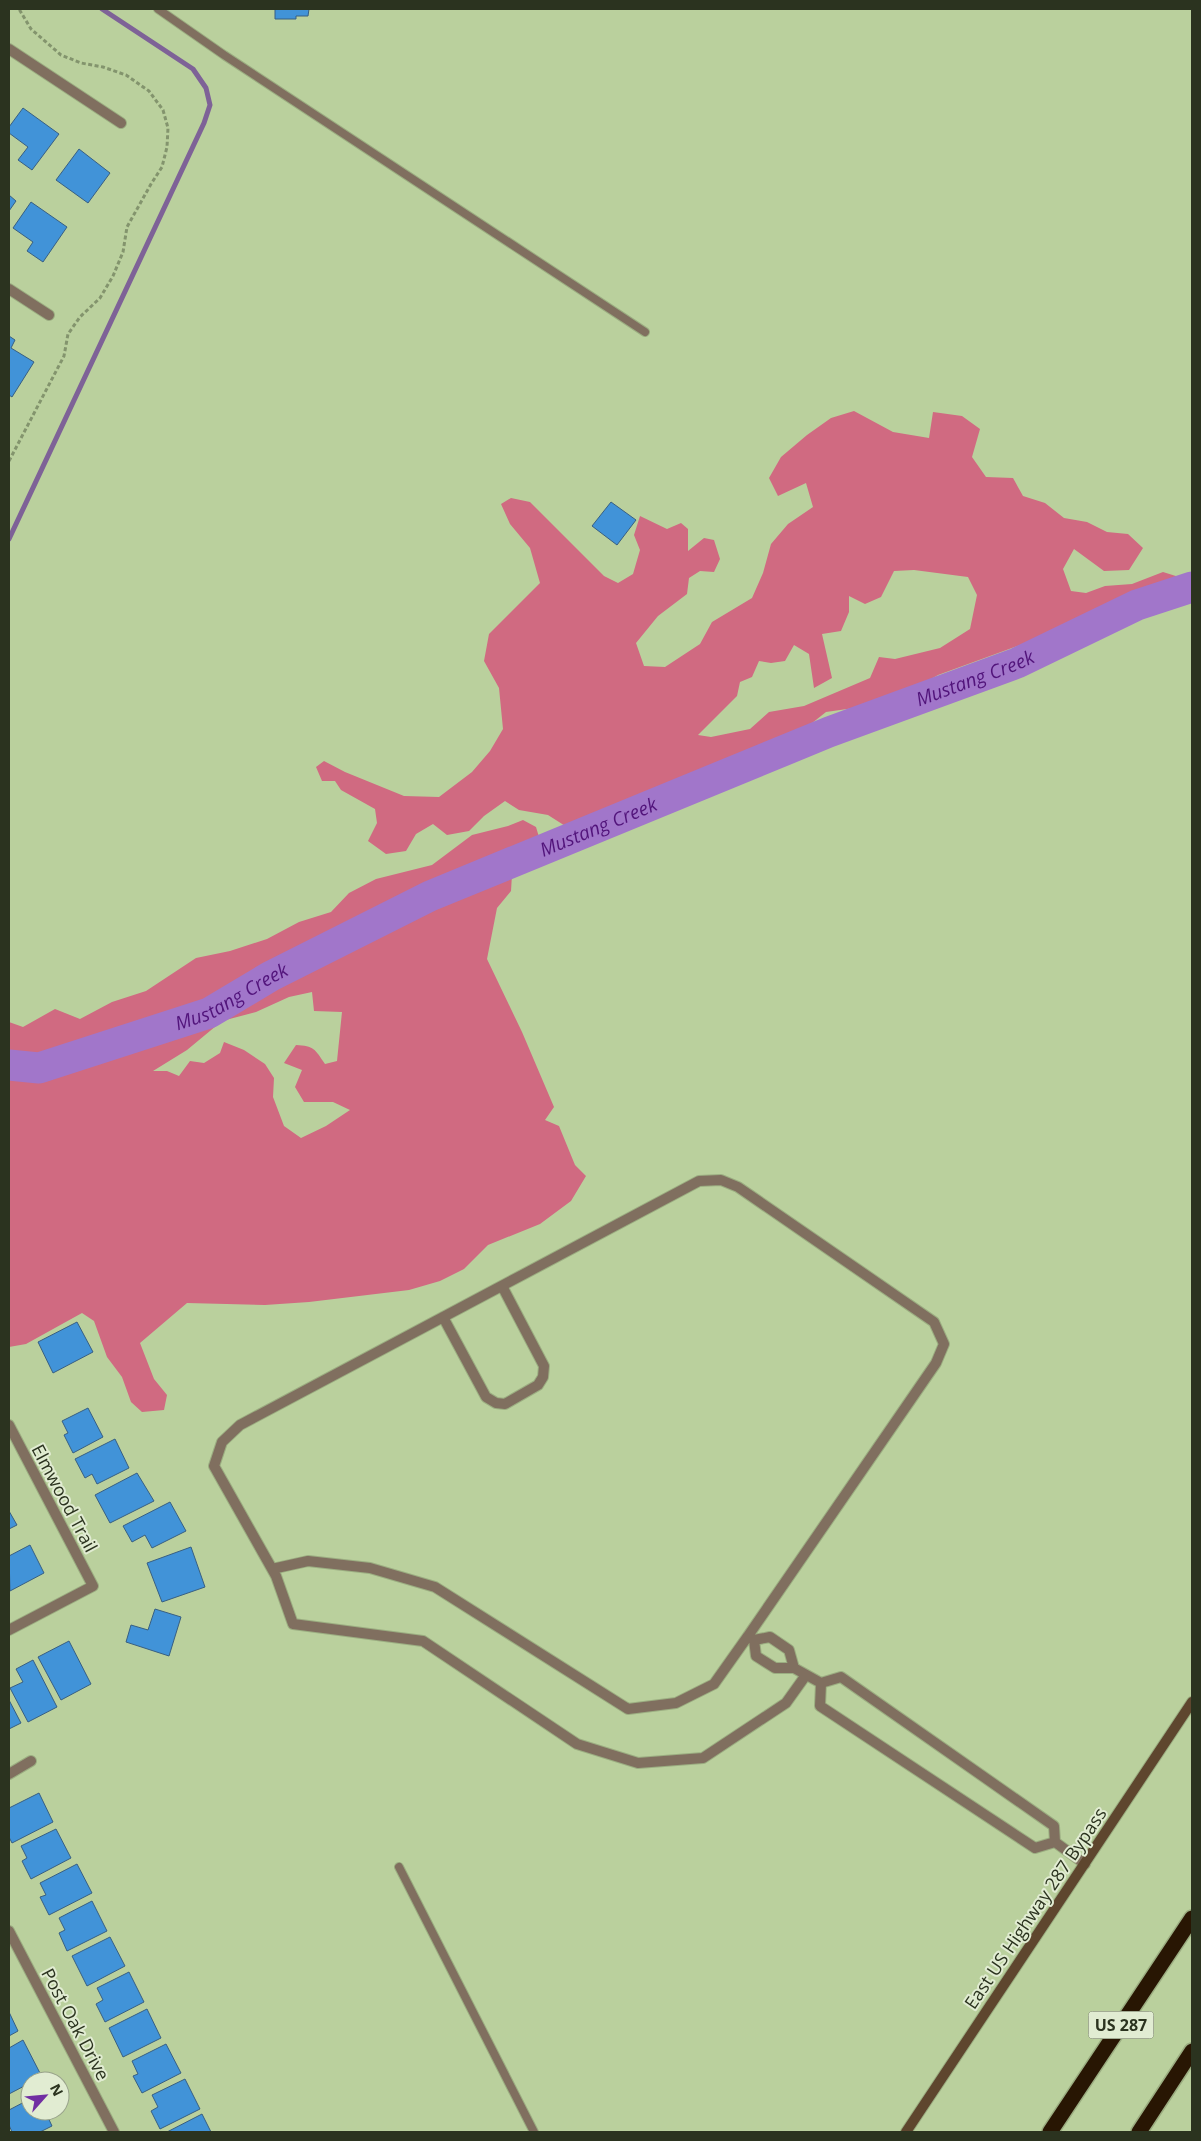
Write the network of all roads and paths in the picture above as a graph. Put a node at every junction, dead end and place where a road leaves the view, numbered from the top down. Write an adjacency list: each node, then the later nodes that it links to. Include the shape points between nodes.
1 (19, 9): 8 (path, via 31,29 61,55 126,75 149,91 163,110 168,128 162,167 127,227 123,252 113,276 100,298 68,334 64,356)
2 (158, 9): 7 (lane)
3 (9, 49): 4 (street)
4 (121, 123)
5 (9, 289): 6 (street)
6 (49, 314)
7 (645, 332)
8 (9, 461)
9 (502, 1286): 10 (street); 10 (street, via 544,1366 538,1385 505,1404 486,1398); 14 (street, via 699,1181 721,1180 738,1187 934,1322 944,1344 936,1364)
10 (443, 1317): 12 (street, via 240,1425 222,1442 214,1466)
11 (9, 1425): 13 (street, Elmwood Trail, via 93,1586)
12 (272, 1569): 14 (street, via 308,1561 370,1568 435,1587 628,1709 676,1703 714,1684); 16 (street, via 294,1624 423,1641 578,1744 638,1763 703,1758 786,1703)
13 (9, 1630)
14 (751, 1638): 15 (street, via 756,1656 775,1668); 15 (street, via 770,1637 789,1650)
15 (794, 1668): 16 (street)
16 (806, 1675): 17 (street)
17 (821, 1683): 21 (street, via 841,1677 1054,1826); 21 (street, via 820,1706 1035,1848)
18 (1192, 1702): 22 (main road, East US Highway 287 Bypass)
19 (31, 1762): 20 (street)
20 (9, 1774)
21 (1055, 1842): 22 (street)
22 (1084, 1864): 29 (main road, East US Highway 287 Bypass)
23 (399, 1867): 28 (lane)
24 (1192, 1918): 30 (highway, US 287)
25 (9, 1931): 27 (street, Post Oak Drive)
26 (1192, 2051): 31 (highway)
27 (114, 2132)
28 (534, 2132)
29 (906, 2132)
30 (1050, 2132)
31 (1139, 2132)

